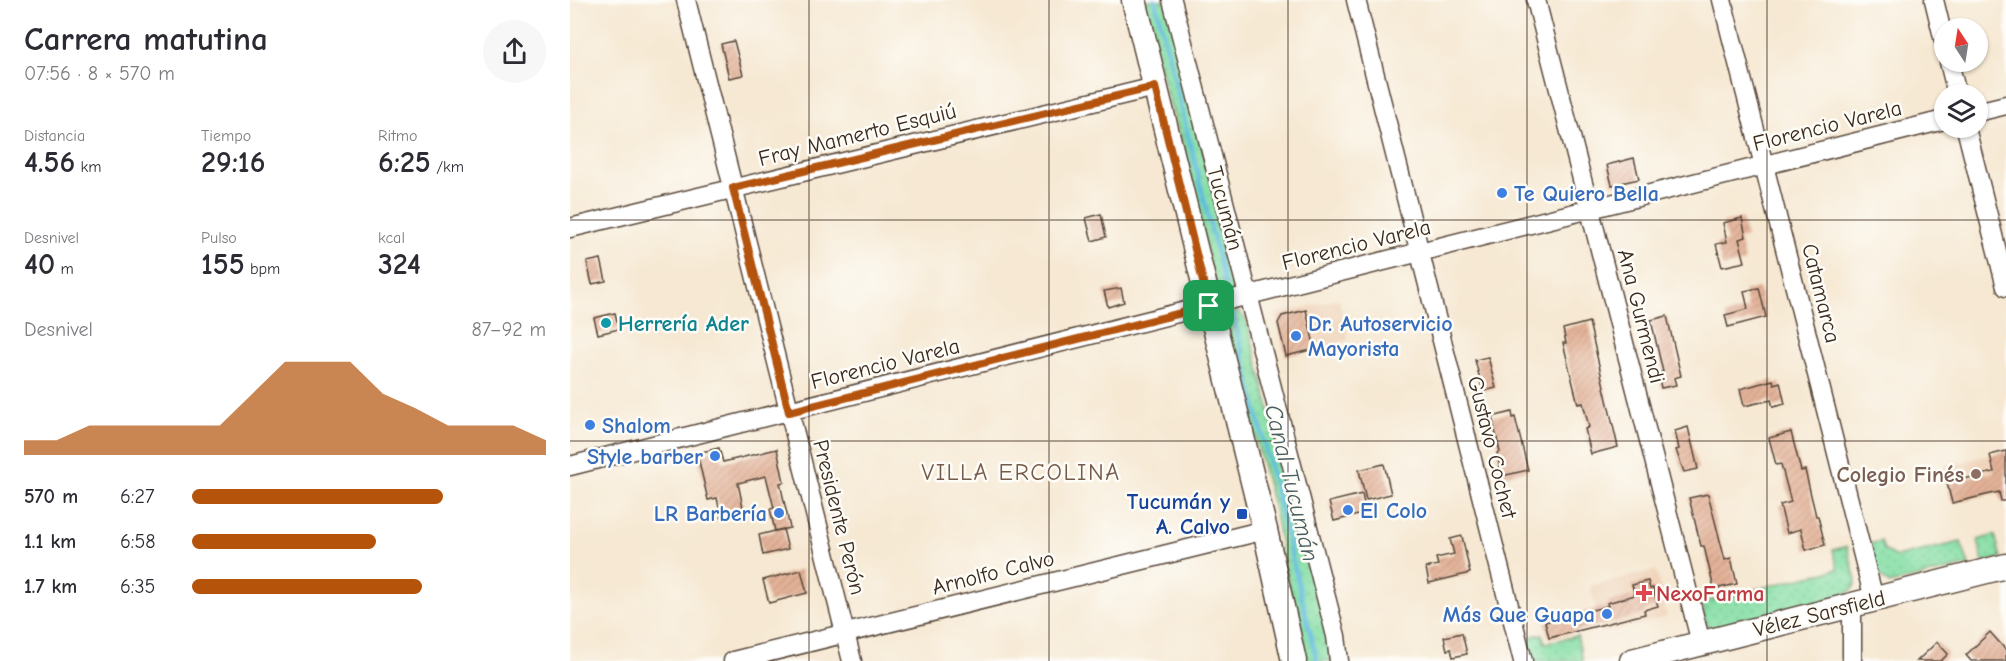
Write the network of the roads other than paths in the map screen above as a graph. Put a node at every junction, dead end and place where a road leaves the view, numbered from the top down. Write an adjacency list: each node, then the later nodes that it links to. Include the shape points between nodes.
1 (686, 0): 15 (street, Presidente Perón)
2 (1134, 0): 9 (main road, Tucumán)
3 (1172, 0): 20 (street, Tucumán)
4 (1356, 0): 18 (street, Gustavo Cochet)
5 (1536, 0): 16 (street, Ana Gurmendi)
6 (1722, 0): 14 (street, Catamarca)
7 (1934, 0): 8 (street)
8 (1938, 18)
9 (1155, 87): 15 (street, Fray Mamerto Esquiú); 21 (main road, Tucumán)
10 (2006, 105): 11 (street)
11 (1988, 109)
12 (1934, 123): 14 (street, Florencio Varela)
13 (1969, 138): 19 (street)
14 (1764, 166): 16 (street, Florencio Varela); 26 (street, Catamarca)
15 (733, 188): 17 (street, Fray Mamerto Esquiú); 22 (street, Presidente Perón)
16 (1590, 210): 18 (street, Florencio Varela); 28 (street, Ana Gurmendi)
17 (570, 228)
18 (1419, 253): 20 (street, Florencio Varela); 33 (street, Gustavo Cochet)
19 (2006, 287)
20 (1249, 296): 21 (street, Florencio Varela); 32 (street, Tucumán, via 1336,636)
21 (1209, 306): 22 (street, Florencio Varela); 24 (main road, Tucumán)
22 (789, 412): 23 (street, Florencio Varela); 27 (street, Presidente Perón)
23 (570, 466)
24 (1264, 530): 27 (street, Arnolfo Calvo); 31 (main road, Tucumán)
25 (2006, 566): 26 (main road, Vélez Sarsfield)
26 (1863, 601): 28 (main road, Vélez Sarsfield); 35 (street, Catamarca)
27 (845, 634): 29 (street, Arnolfo Calvo); 30 (street, Presidente Perón)
28 (1701, 643): 34 (main road, Vélez Sarsfield)
29 (733, 661)
30 (852, 661)
31 (1294, 661)
32 (1339, 661)
33 (1523, 661)
34 (1632, 661)
35 (1852, 661)

